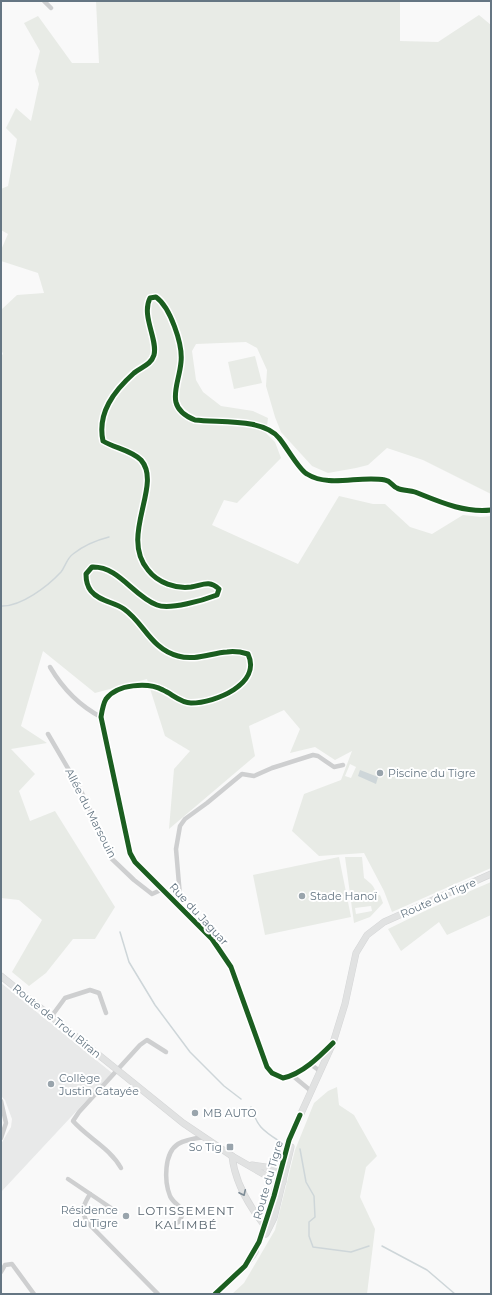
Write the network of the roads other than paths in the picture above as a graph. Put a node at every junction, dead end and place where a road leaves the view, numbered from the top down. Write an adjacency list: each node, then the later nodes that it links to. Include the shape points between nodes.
1 (44, 1): 2 (street)
2 (51, 8)
3 (491, 510): 5 (street, via 478,512 456,507 413,491 397,488 387,480 318,478 301,470 270,428 195,420 186,416 174,395 181,360 178,339 165,306 156,297 150,298 148,315 154,355 148,364 134,373 108,402 101,421 103,441 140,459 148,474 137,548 146,569 154,578 180,588 205,583 214,584 219,589 217,595 206,600 158,606 110,570 92,567 86,574 86,582 92,592 123,608 147,636 167,651 189,658 228,652 248,654 252,670 244,682 234,690 219,697 190,703 153,686 116,690 107,699)
4 (50, 667): 5 (street, via 66,691)
5 (101, 717): 9 (street, Rue du Jaguar, via 131,856)
6 (48, 734): 9 (street, Allée du Marsouin, via 80,789 111,858 152,894)
7 (343, 765): 10 (street, via 334,767 313,755 254,776 242,774 185,819 178,832 176,849)
8 (491, 874): 14 (main road, Route du Tigre, via 384,922 367,935 356,953)
9 (163, 890): 10 (street, Rue du Jaguar)
10 (181, 908): 19 (street, Rue du Jaguar, via 212,939 228,961 267,1067 272,1073 283,1078)
11 (1, 976): 13 (main road, Route de Trou Biran)
12 (106, 1014): 13 (street, via 99,993 90,990 65,998)
13 (51, 1016): 17 (main road, Route de Trou Biran)
14 (333, 1043): 16 (street); 18 (main road, Route du Tigre)
15 (166, 1052): 17 (street, via 147,1040)
16 (310, 1064): 18 (street); 19 (street)
17 (117, 1069): 23 (main road, Route de Trou Biran, via 183,1123); 28 (street, via 73,1121 115,1156)
18 (320, 1071): 20 (main road, Route du Tigre)
19 (293, 1076): 20 (street)
20 (311, 1091): 22 (main road, Route du Tigre)
21 (1, 1102): 24 (street, via 6,1123)
22 (300, 1115): 26 (main road, Route du Tigre); 30 (main road, Route du Tigre)
23 (205, 1137): 25 (main road, Route de Trou Biran); 36 (street, via 178,1144 168,1157 166,1174 169,1194 182,1212 180,1221)
24 (1, 1138)
25 (232, 1156): 27 (main road, Route de Trou Biran); 35 (main road, one-way to 35, via 235,1174 243,1194)
26 (284, 1159): 29 (main road); 30 (main road, Route du Tigre)
27 (248, 1164): 29 (main road, Route de Trou Biran); 32 (main road, Route de Trou Biran)
28 (121, 1168)
29 (272, 1168): 30 (main road, Route de Trou Biran)
30 (282, 1173): 32 (main road, Route du Tigre)
31 (68, 1179): 33 (street)
32 (280, 1182): 35 (main road, Route du Tigre); 37 (main road, Route du Tigre, via 274,1218)
33 (90, 1194): 34 (street); 40 (street, via 82,1211 87,1222)
34 (114, 1210)
35 (265, 1226): 37 (main road, Route du Tigre)
36 (170, 1227)
37 (253, 1255): 41 (main road, Route du Tigre)
38 (1, 1272): 39 (street, via 5,1265 12,1264)
39 (34, 1294)
40 (158, 1294)
41 (215, 1294)

